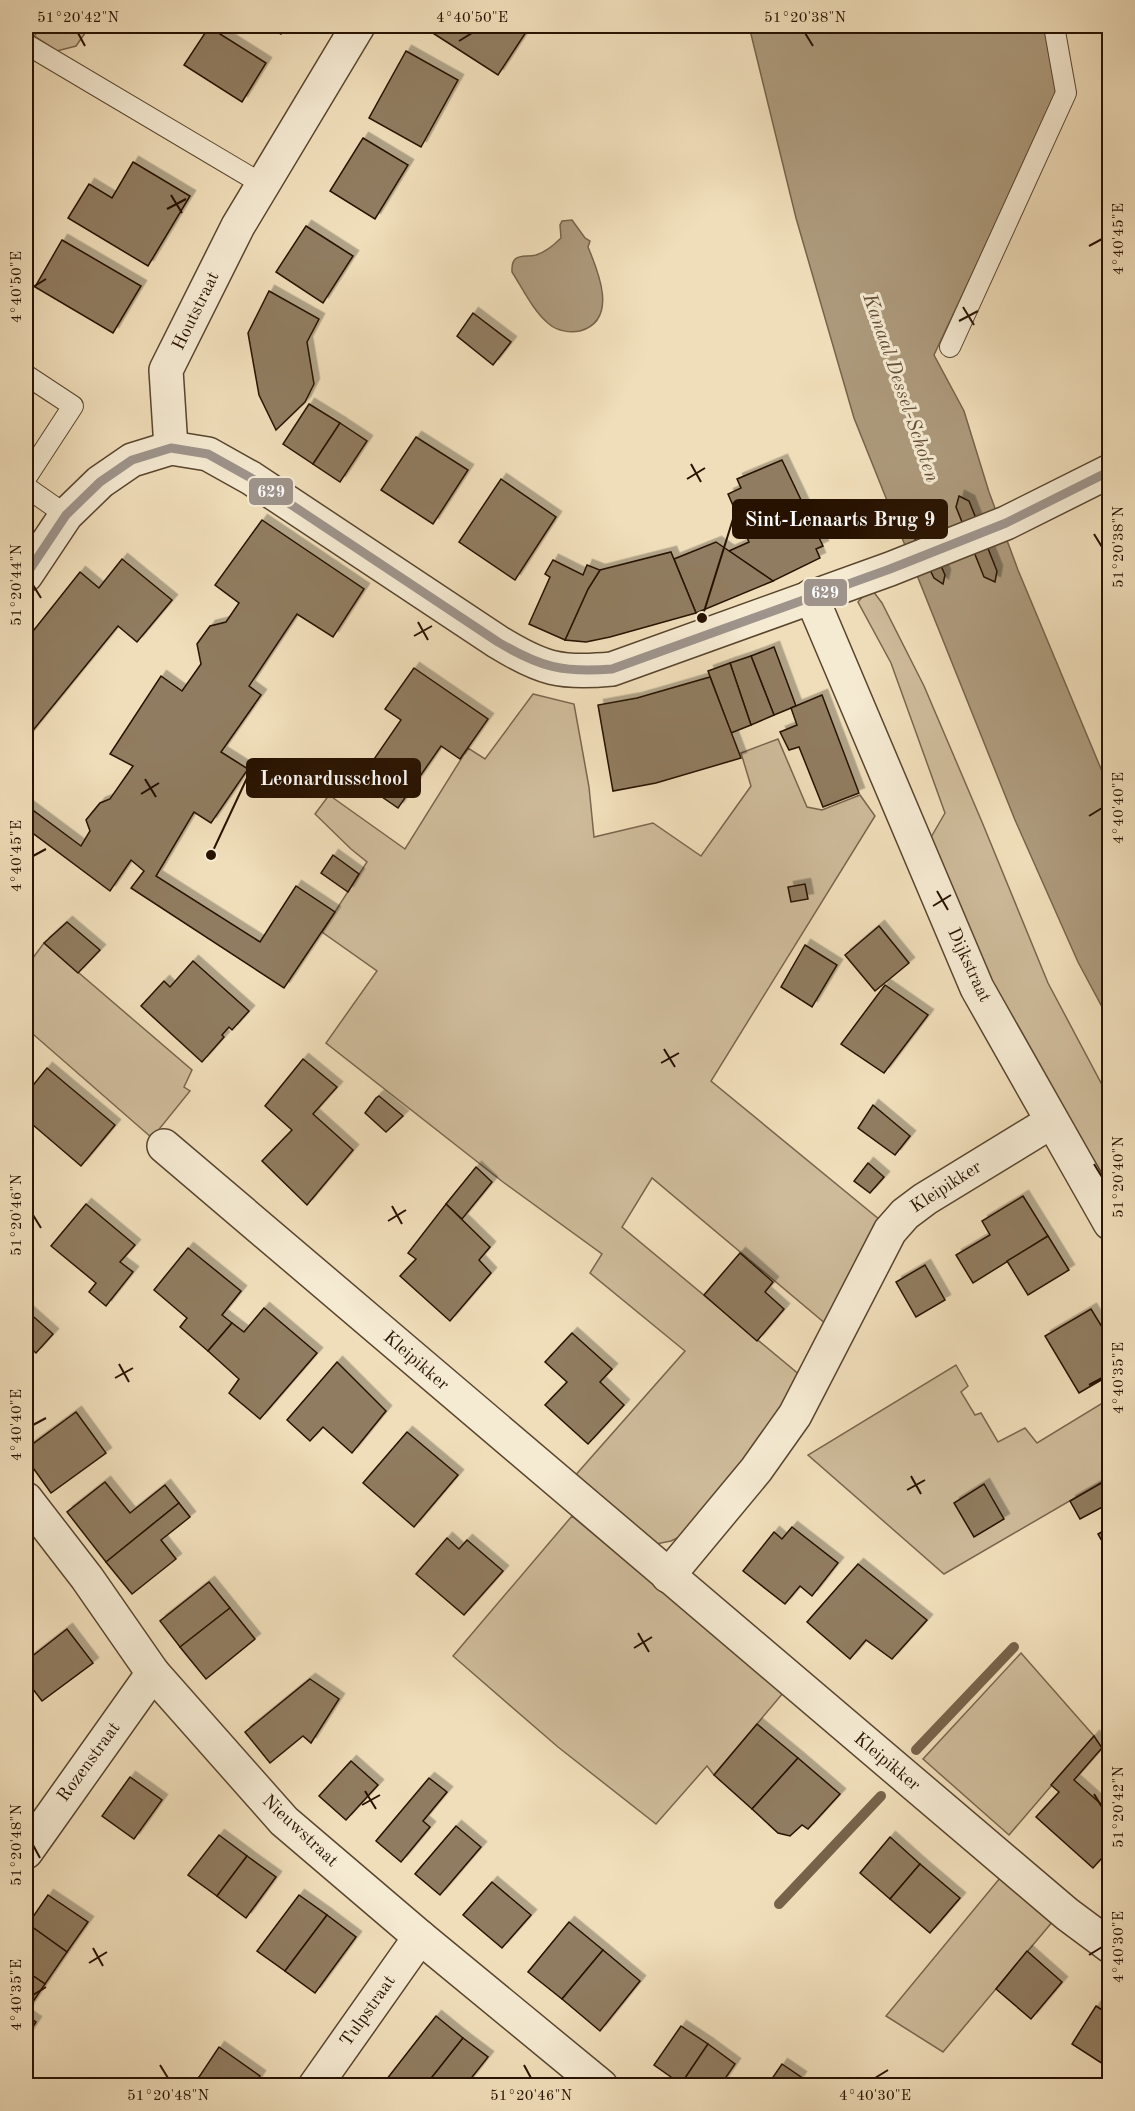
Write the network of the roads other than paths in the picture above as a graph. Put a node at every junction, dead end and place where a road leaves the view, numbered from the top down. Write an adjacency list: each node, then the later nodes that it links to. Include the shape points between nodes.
1 (358, 26): 4 (street, Houtstraat)
2 (1054, 26): 5 (lane, via 1066,93)
3 (26, 44): 4 (lane)
4 (262, 184): 7 (street, Houtstraat, via 166,370)
5 (951, 347)
6 (26, 375): 9 (lane, via 73,406)
7 (171, 448): 11 (street, via 132,459 100,482); 13 (street, via 208,454 251,478 498,642 529,661 561,670 612,669)
8 (1110, 471): 13 (street, via 1006,523)
9 (26, 477)
10 (26, 487): 11 (lane)
11 (66, 515): 12 (street)
12 (26, 575)
13 (811, 596): 14 (street, Dijkstraat, via 977,988)
14 (1052, 1122): 16 (street, Dijkstraat); 18 (street, Kleipikker, via 925,1199 890,1231 795,1415 756,1470)
15 (164, 1146): 18 (street, Kleipikker)
16 (1110, 1223)
17 (26, 1499): 19 (street, Nieuwstraat)
18 (668, 1576): 22 (street, Kleipikker, via 1067,1914)
19 (153, 1673): 20 (street, Rozenstraat); 21 (street, Nieuwstraat, via 284,1821)
20 (26, 1852)
21 (420, 1936): 23 (street, Tulpstraat); 24 (street, Nieuwstraat)
22 (1110, 1946)
23 (315, 2085)
24 (601, 2085)

